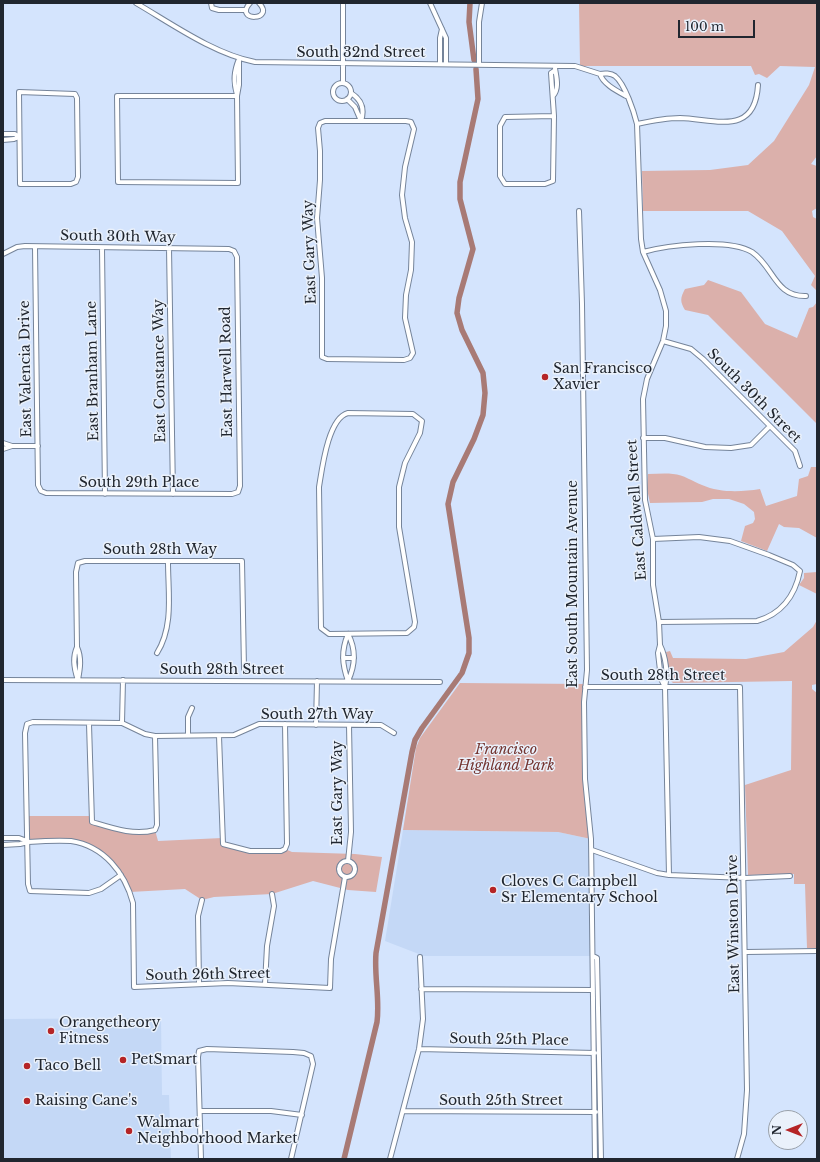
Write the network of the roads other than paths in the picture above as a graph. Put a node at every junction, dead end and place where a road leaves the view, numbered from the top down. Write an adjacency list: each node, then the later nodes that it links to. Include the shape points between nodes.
1 (136, 3): 12 (street, South 32nd Street, via 220,51)
2 (211, 3): 8 (street, via 212,8 220,10)
3 (250, 3): 8 (street)
4 (259, 3): 8 (street, via 262,12 257,18 250,17)
5 (343, 3): 13 (street)
6 (430, 3): 9 (street)
7 (482, 3): 16 (street)
8 (246, 10)
9 (442, 29): 10 (street); 11 (street)
10 (440, 43): 11 (street); 14 (street)
11 (446, 44): 15 (street)
12 (239, 58): 13 (street, South 32nd Street, via 264,63); 19 (street, via 234,70); 20 (street)
13 (342, 64): 14 (street, South 32nd Street); 22 (street)
14 (440, 64): 15 (street, South 32nd Street)
15 (446, 64): 16 (street, South 32nd Street)
16 (479, 65): 17 (street, South 32nd Street)
17 (555, 68): 18 (street, South 32nd Street, via 575,66); 24 (street, via 551,73); 25 (street)
18 (600, 74): 21 (street, via 615,76); 26 (street, via 601,79)
19 (234, 80): 20 (street); 28 (street)
20 (240, 80): 28 (street)
21 (618, 80): 26 (street); 30 (street, East Caldwell Street)
22 (343, 83): 27 (street, via 349,86); 31 (street, via 336,85 334,93 339,100)
23 (758, 85): 34 (street, via 754,107 737,121 715,122 680,118)
24 (551, 86): 25 (street); 29 (street)
25 (557, 86): 29 (street)
26 (611, 86): 30 (street)
27 (351, 93): 31 (street); 33 (street, via 364,108)
28 (237, 96): 28 (street, via 118,96 118,182 238,183)
29 (553, 96): 32 (street)
30 (626, 96): 34 (street, East Caldwell Street)
31 (347, 99): 33 (street, via 355,107)
32 (554, 116): 32 (street, via 552,180 545,184 506,184 500,176 501,121 505,117)
33 (361, 121): 33 (street, East Gary Way, via 320,123 318,128 320,180 317,218 322,278 322,357 404,360 410,358 413,353 405,318 412,242 402,195 405,167 414,129 412,122)
34 (637, 124): 43 (street, East Caldwell Street)
35 (3, 134): 36 (street, via 15,134)
36 (19, 137): 36 (street, via 20,184 76,182 78,177 75,94 19,92); 37 (street)
37 (3, 140)
38 (580, 211): 75 (street, East South Mountain Avenue, via 587,670)
39 (35, 247): 40 (street, South 30th Way); 44 (street, South 30th Way, via 17,247); 51 (street, East Valencia Drive)
40 (102, 248): 41 (street, South 30th Way); 56 (street, East Branham Lane)
41 (169, 248): 42 (street, South 30th Way); 57 (street, East Constance Way)
42 (234, 251): 55 (street, East Harwell Road, via 237,256 240,486)
43 (643, 252): 45 (street, via 671,246 738,247 752,252 760,259 788,293 796,297); 46 (street, East Caldwell Street, via 664,302 666,326)
44 (3, 254)
45 (806, 296)
46 (663, 341): 47 (street, South 30th Street, via 691,349); 48 (street, East Caldwell Street, via 645,386)
47 (770, 426): 48 (street, via 752,444 731,448 705,447 665,438); 53 (street, South 30th Street, via 795,451)
48 (643, 438): 58 (street, East Caldwell Street, via 644,481)
49 (3, 443): 50 (street)
50 (12, 446): 51 (street); 52 (street)
51 (38, 446): 54 (street, East Valencia Drive, via 38,485)
52 (3, 449)
53 (800, 466)
54 (41, 491): 56 (street, South 29th Place)
55 (238, 492): 57 (street, South 29th Place)
56 (105, 494): 57 (street, South 29th Place)
57 (173, 494)
58 (653, 539): 60 (street, East Caldwell Street, via 653,585); 60 (street, via 699,538 730,541 775,558 800,571 790,598 769,618 757,621)
59 (168, 562): 63 (street, via 167,626); 68 (street, South 28th Way, via 242,561); 70 (street, South 28th Way, via 78,563)
60 (659, 622): 62 (street, East Caldwell Street)
61 (348, 634): 61 (street, via 329,634 323,631 320,623 319,487 333,428 338,418 348,412 413,414 420,417 422,425 405,463 399,487 399,527 415,622 412,631 402,635); 64 (street); 65 (street)
62 (660, 645): 66 (street, East Caldwell Street); 67 (street, East Caldwell Street)
63 (157, 653)
64 (343, 658): 65 (street); 73 (street)
65 (354, 658): 73 (street)
66 (664, 658): 67 (street); 76 (street, East Caldwell Street, via 667,679)
67 (659, 659): 76 (street, East Caldwell Street, via 660,680)
68 (244, 669)
69 (3, 680): 70 (street, South 28th Street)
70 (78, 680): 71 (street, South 28th Street)
71 (123, 680): 72 (street, South 28th Street); 79 (street)
72 (317, 681): 73 (street, South 28th Street); 82 (street)
73 (348, 681): 74 (street, South 28th Street)
74 (440, 682)
75 (585, 687): 76 (street, South 28th Street); 91 (street, East South Mountain Avenue, via 585,772)
76 (665, 687): 77 (street, South 28th Street); 94 (street, East Caldwell Street)
77 (740, 687): 97 (street, East Winston Drive)
78 (192, 708): 85 (street, via 188,717)
79 (122, 723): 80 (street, South 27th Way); 86 (street, South 27th Way)
80 (90, 724): 86 (street, via 92,822 128,832 155,830 157,824); 89 (street, South 27th Way, via 27,724 25,733)
81 (285, 724): 82 (street, South 27th Way); 87 (street, South 27th Way, via 259,724 234,735); 87 (street, via 287,844 281,851 250,851 223,844)
82 (316, 725): 83 (street, South 27th Way)
83 (349, 725): 84 (street, South 27th Way, via 381,725); 92 (street, East Gary Way, via 351,832)
84 (394, 733)
85 (188, 735): 86 (street, South 27th Way); 87 (street, South 27th Way)
86 (155, 736)
87 (220, 736)
88 (3, 838): 89 (street, via 19,838)
89 (28, 842): 90 (street); 93 (street, via 69,841 86,845 105,856); 93 (street, via 30,891 89,893 101,889)
90 (3, 845)
91 (592, 850): 94 (street); 102 (street, East South Mountain Avenue)
92 (348, 861): 96 (street, East Gary Way, via 339,867 340,874); 96 (street, East Gary Way, via 354,866 354,871 351,876)
93 (121, 875): 104 (street, South 26th Street, via 133,903 134,987)
94 (669, 875): 97 (street)
95 (790, 876): 97 (street)
96 (345, 877): 106 (street, East Gary Way, via 331,959)
97 (745, 878): 101 (street, East Winston Drive)
98 (272, 894): 105 (street, via 274,906 267,946)
99 (202, 900): 104 (street, via 198,916)
100 (817, 951): 101 (street)
101 (746, 952): 123 (street, East Winston Drive, via 747,1090 744,1134)
102 (593, 956): 108 (street, East South Mountain Avenue); 109 (street, East South Mountain Avenue, via 597,958)
103 (420, 957): 107 (street)
104 (200, 984): 105 (street, South 26th Street)
105 (265, 984): 106 (street, South 26th Street)
106 (330, 988)
107 (421, 989): 108 (street); 110 (street, via 423,1019)
108 (592, 990): 109 (street); 111 (street, East South Mountain Avenue)
109 (597, 990): 112 (street, East South Mountain Avenue)
110 (419, 1049): 111 (street, South 25th Place); 114 (street)
111 (593, 1053): 112 (street, South 25th Place); 115 (street, East South Mountain Avenue)
112 (599, 1053): 116 (street, East South Mountain Avenue)
113 (200, 1111): 117 (street, via 271,1111); 117 (street, via 199,1051 207,1049 293,1052 309,1054 313,1064); 118 (street)
114 (403, 1111): 115 (street, South 25th Street); 120 (street)
115 (594, 1112): 116 (street, South 25th Street); 121 (street, East South Mountain Avenue)
116 (600, 1112): 122 (street, East South Mountain Avenue)
117 (302, 1115): 119 (street)
118 (202, 1159)
119 (291, 1159)
120 (390, 1159)
121 (595, 1159)
122 (601, 1159)
123 (737, 1159)

